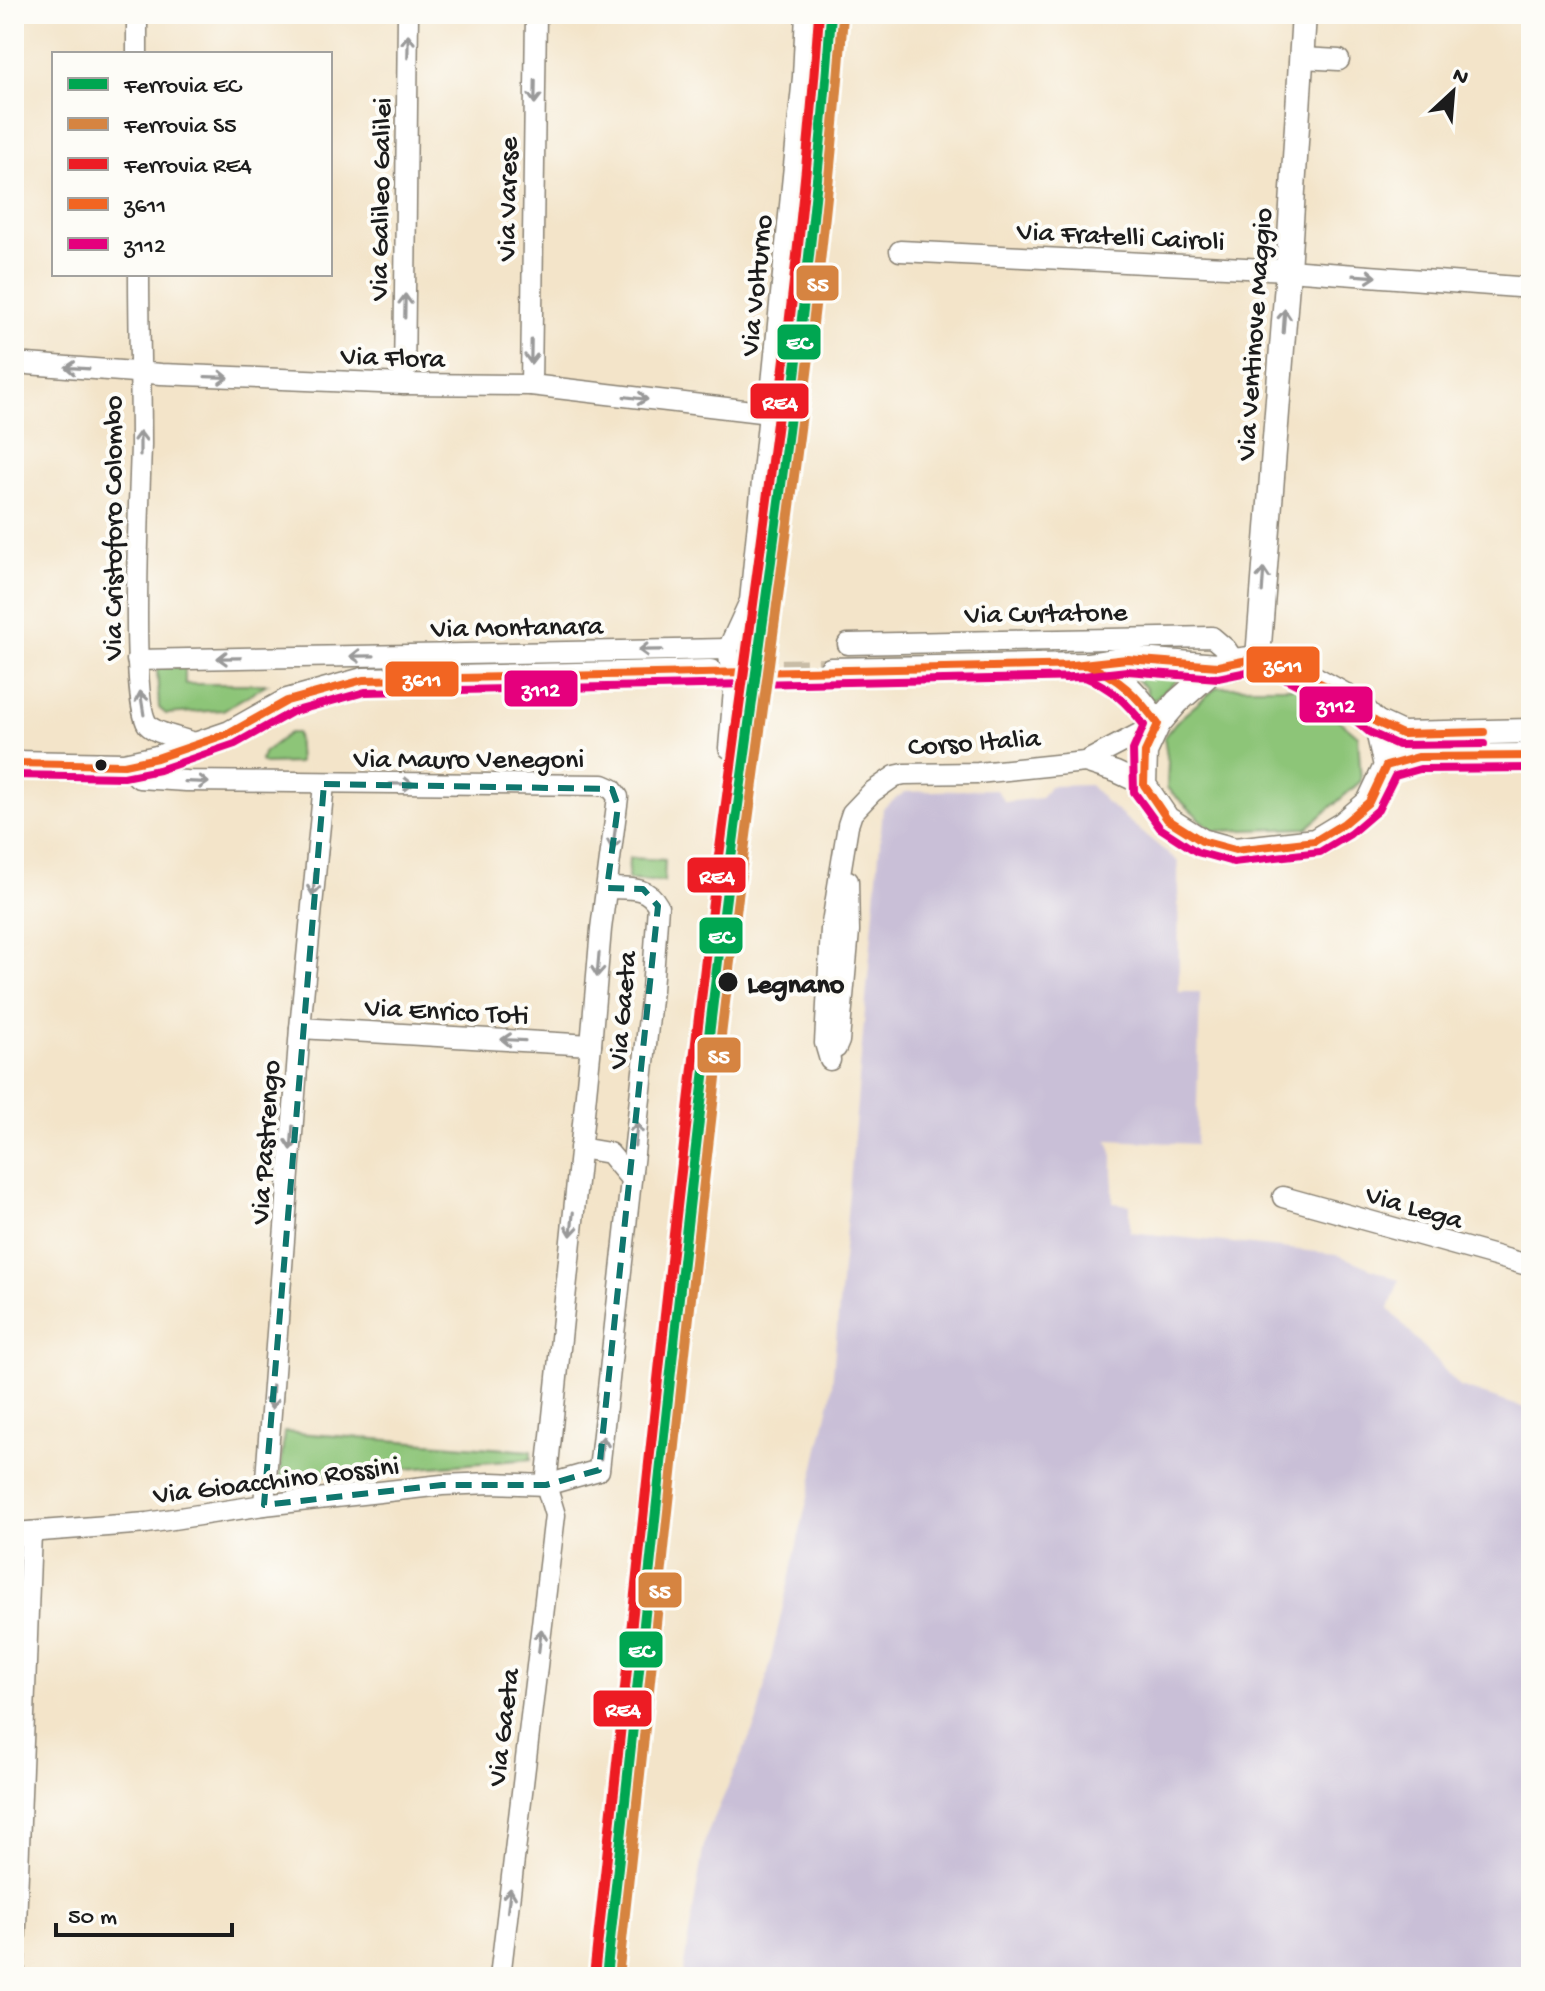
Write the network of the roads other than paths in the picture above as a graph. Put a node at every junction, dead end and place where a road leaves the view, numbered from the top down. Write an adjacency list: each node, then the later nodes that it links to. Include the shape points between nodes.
1 (137, 14): 6 (street)
2 (408, 14): 15 (street, Via Galileo Galilei, one-way to 2)
3 (536, 14): 16 (street, Via Varese, one-way to 16)
4 (806, 14): 17 (street, Via Volturno)
5 (1304, 14): 7 (street, Via Ventinove Maggio)
6 (137, 52)
7 (1302, 58): 8 (street); 10 (street, Via Ventinove Maggio)
8 (1339, 60)
9 (900, 251): 10 (street, Via Fratelli Cairoli)
10 (1288, 270): 12 (street, Via Fratelli Cairoli, one-way to 12); 21 (street, Via Ventinove Maggio, one-way to 10)
11 (139, 276): 14 (street, Via Cristoforo Colombo)
12 (1531, 288)
13 (14, 363): 14 (street, Via Flora, one-way to 13)
14 (139, 372): 15 (street, Via Flora, one-way to 15); 20 (street, Via Cristoforo Colombo, one-way to 14)
15 (404, 384): 16 (street, Via Flora)
16 (531, 385): 17 (street, Via Flora, one-way to 17)
17 (769, 413): 19 (street, Via Volturno, via 750,601)
18 (848, 644): 21 (street, Via Curtatone, via 1212,637)
19 (728, 649): 20 (street, Via Montanara, one-way to 20); 29 (street, via 734,690)
20 (137, 660): 28 (street, Via Cristoforo Colombo, one-way to 20, via 147,724)
21 (1236, 662): 22 (street, Via Curtatone, via 1127,659); 25 (street, via 1284,665 1344,695); 26 (street, via 1177,702)
22 (1087, 665): 23 (street); 26 (street, Via Curtatone, via 1131,688)
23 (831, 670)
24 (710, 672): 28 (street, via 363,680 287,701)
25 (1376, 722): 27 (street, via 1402,734); 34 (street)
26 (1158, 724): 31 (street, Corso Italia); 36 (street, via 1145,752)
27 (1531, 731)
28 (199, 744): 33 (street)
29 (729, 748)
30 (1531, 756): 34 (street, via 1418,757)
31 (1085, 762): 36 (street, Corso Italia); 38 (street, Corso Italia, via 895,776 872,792)
32 (14, 763): 33 (street)
33 (124, 765): 35 (street, Via Mauro Venegoni, one-way to 35, via 139,778)
34 (1386, 766): 36 (street, via 1369,802 1315,841 1235,850 1202,841 1167,819)
35 (324, 784): 37 (street, Via Mauro Venegoni, one-way to 37); 40 (street, Via Pastrengo, one-way to 40)
36 (1144, 785)
37 (612, 789): 39 (street, Via Gaeta, one-way to 39, via 618,806)
38 (848, 825): 38 (street, via 831,929 825,1043 830,1060 839,1041 849,931)
39 (607, 888): 41 (street, Via Gaeta, one-way to 41); 43 (street, Via Gaeta, one-way to 39, via 658,906 643,889)
40 (300, 1028): 41 (street, Via Enrico Toti, one-way to 40); 47 (street, Via Pastrengo, one-way to 47)
41 (591, 1045): 42 (street, Via Gaeta)
42 (580, 1148): 43 (street, via 609,1153); 46 (street, Via Gaeta, one-way to 46)
43 (631, 1179): 46 (street, Via Gaeta, one-way to 43, via 599,1470)
44 (1283, 1197): 45 (street, Via Lega)
45 (1531, 1266)
46 (546, 1485): 47 (street, Via Gioacchino Rossini, via 442,1485); 51 (street, Via Gaeta, one-way to 46, via 555,1515)
47 (264, 1505): 48 (street, Via Gioacchino Rossini, via 147,1523)
48 (22, 1533): 49 (street)
49 (17, 1853): 50 (street)
50 (14, 1977)
51 (500, 1977)

